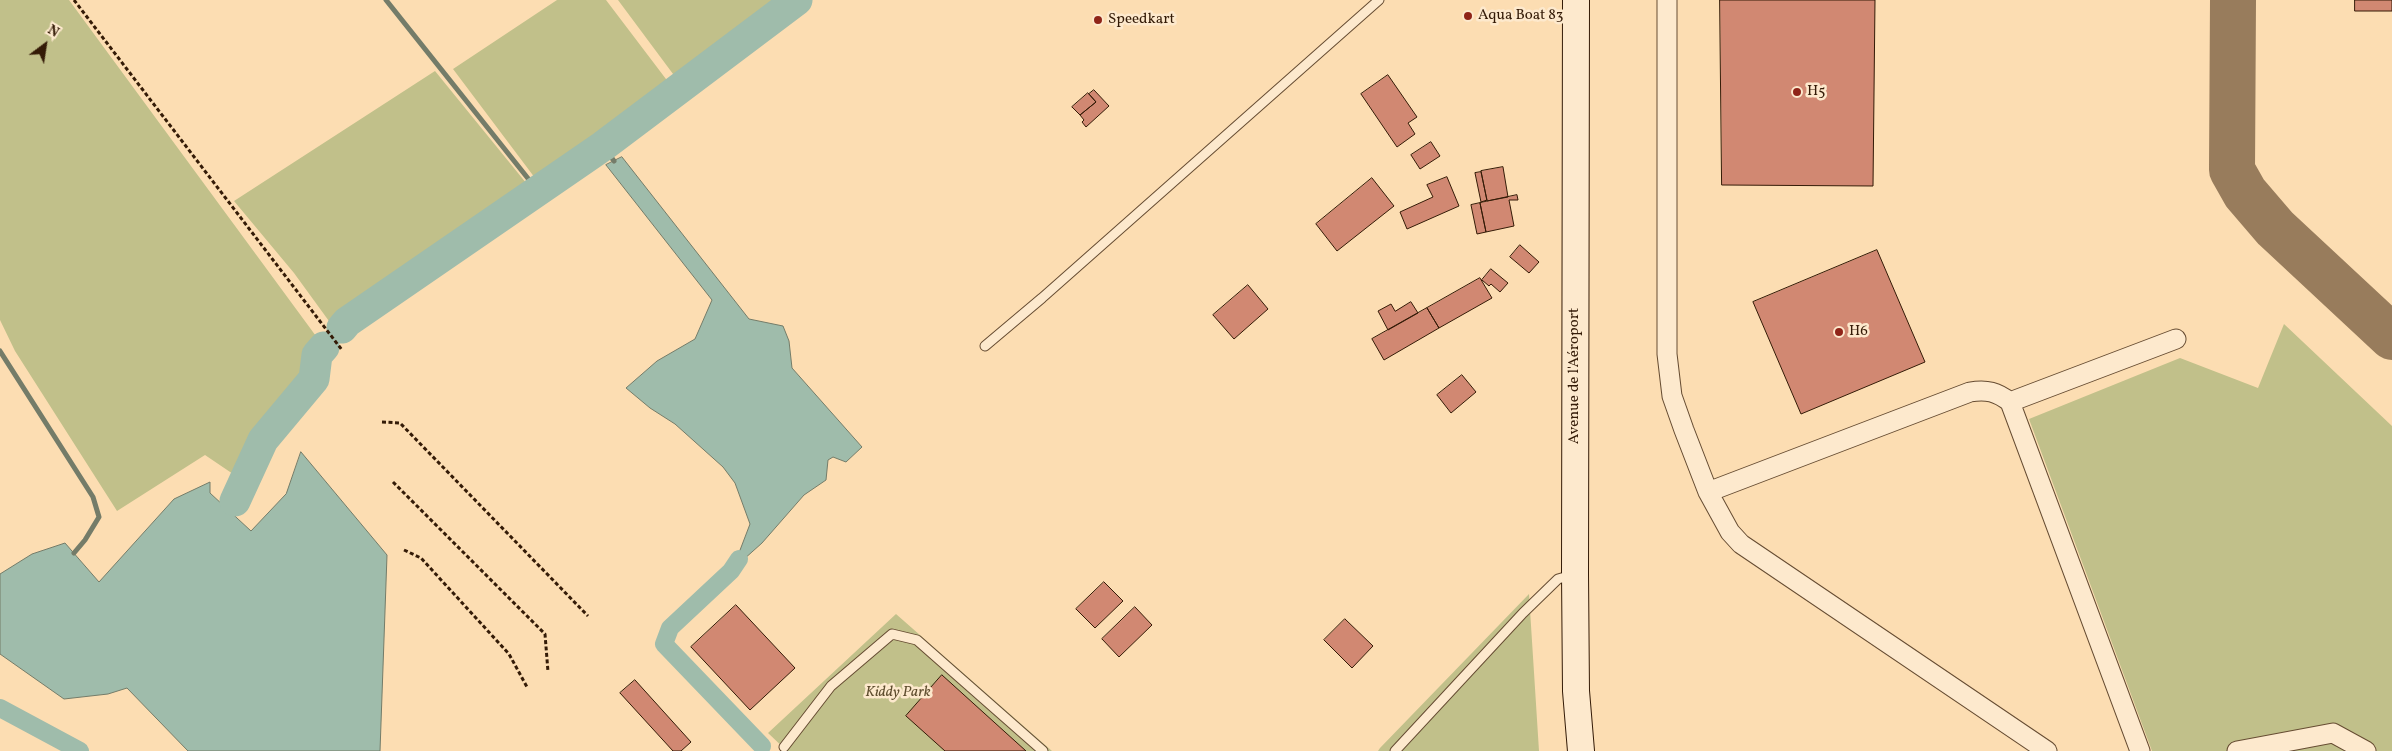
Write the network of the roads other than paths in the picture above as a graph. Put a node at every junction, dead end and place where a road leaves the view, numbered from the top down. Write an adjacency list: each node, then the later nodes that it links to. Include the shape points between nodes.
1 (1379, 0): 5 (lane)
2 (1576, 0): 8 (main road, Avenue de l'Aéroport)
3 (1666, 0): 7 (street, via 1667,354 1672,396)
4 (2176, 339): 6 (street)
5 (985, 346)
6 (2010, 402): 7 (street, via 1992,391 1970,392); 14 (street)
7 (1708, 492): 13 (street, via 1730,532 1741,544)
8 (1575, 574): 11 (lane, via 1558,579 1523,613); 12 (main road, Avenue de l'Aéroport, via 1576,692)
9 (784, 747): 10 (lane, via 831,686 892,634 917,640)
10 (1044, 751)
11 (1395, 751)
12 (1581, 751)
13 (2047, 751)
14 (2140, 751)
15 (2237, 751): 16 (street, via 2333,733)
16 (2366, 751)

